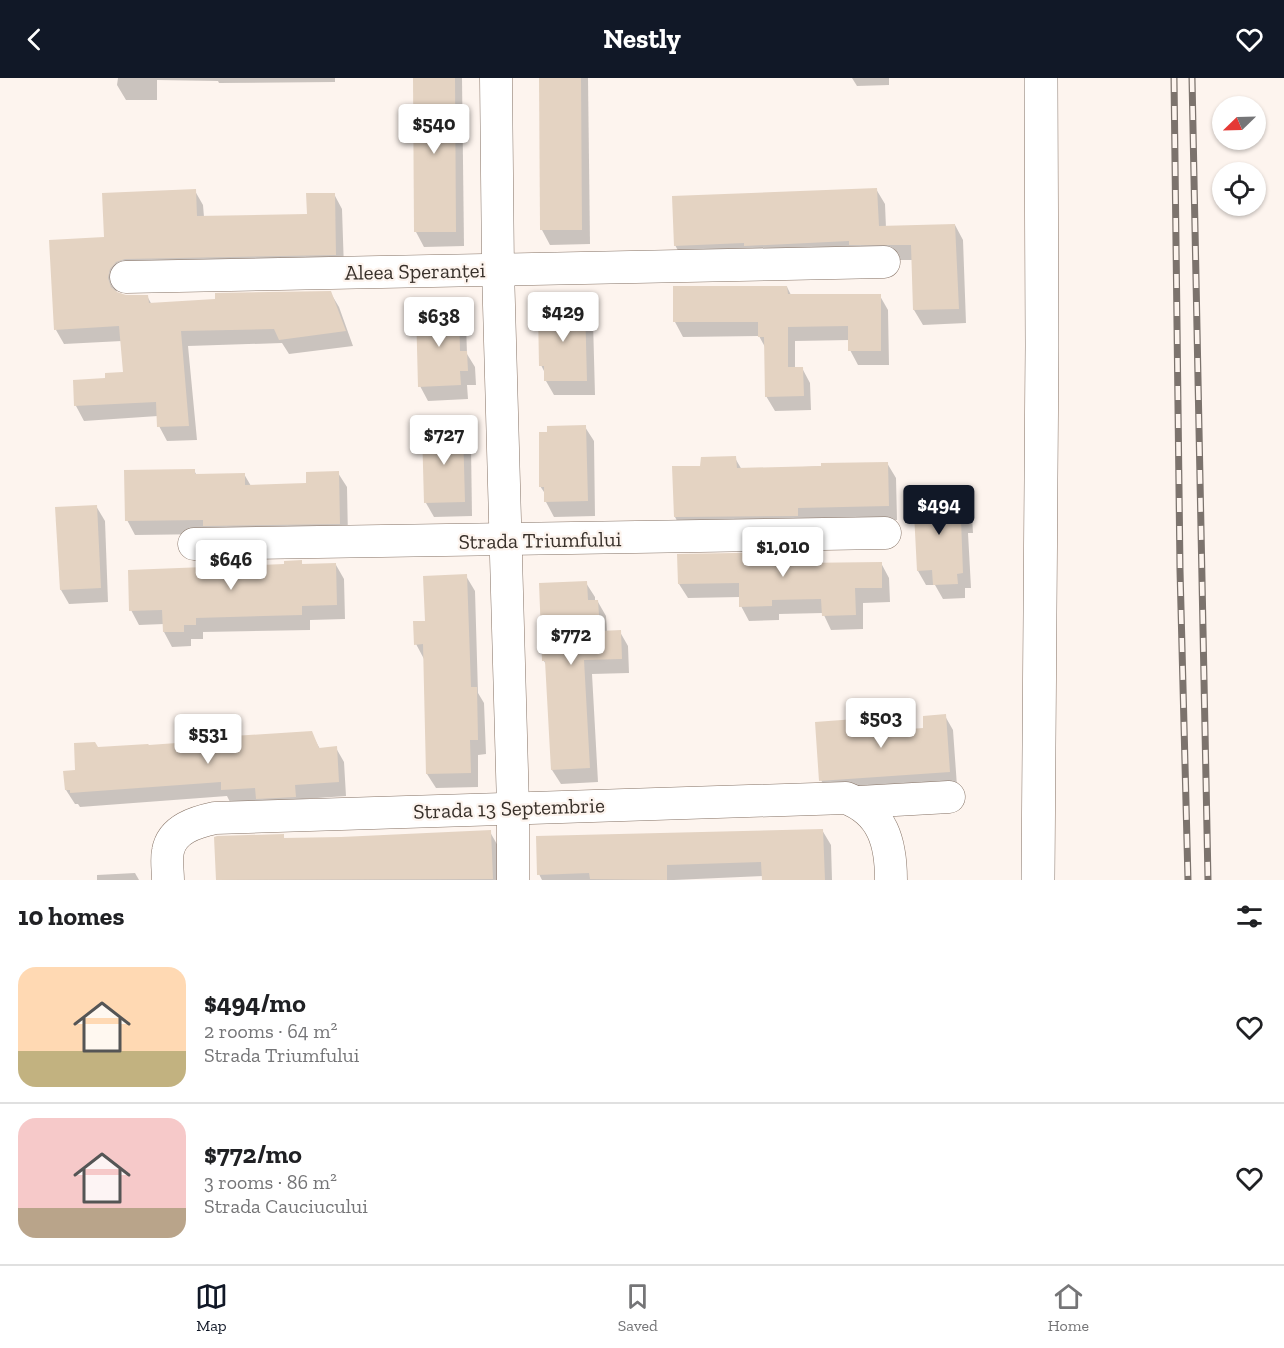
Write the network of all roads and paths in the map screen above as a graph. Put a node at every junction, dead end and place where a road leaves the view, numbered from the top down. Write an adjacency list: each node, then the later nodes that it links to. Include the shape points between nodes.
1 (496, 78): 4 (street)
2 (1041, 78): 15 (main road)
3 (884, 262): 4 (street, Aleea Speranței)
4 (498, 269): 5 (street, Aleea Speranței); 7 (street)
5 (126, 276)
6 (885, 533): 7 (street, Strada Triumfului)
7 (504, 540): 8 (street, Strada Triumfului); 11 (street)
8 (194, 544)
9 (949, 797): 10 (street, Strada 13 Septembrie)
10 (859, 802): 11 (street, Strada 13 Septembrie, via 846,798); 14 (street, via 872,813 888,844)
11 (513, 807): 12 (street, Strada 13 Septembrie, via 215,818 195,822 171,840 167,852); 13 (street)
12 (168, 880)
13 (513, 880)
14 (891, 880)
15 (1038, 880)

